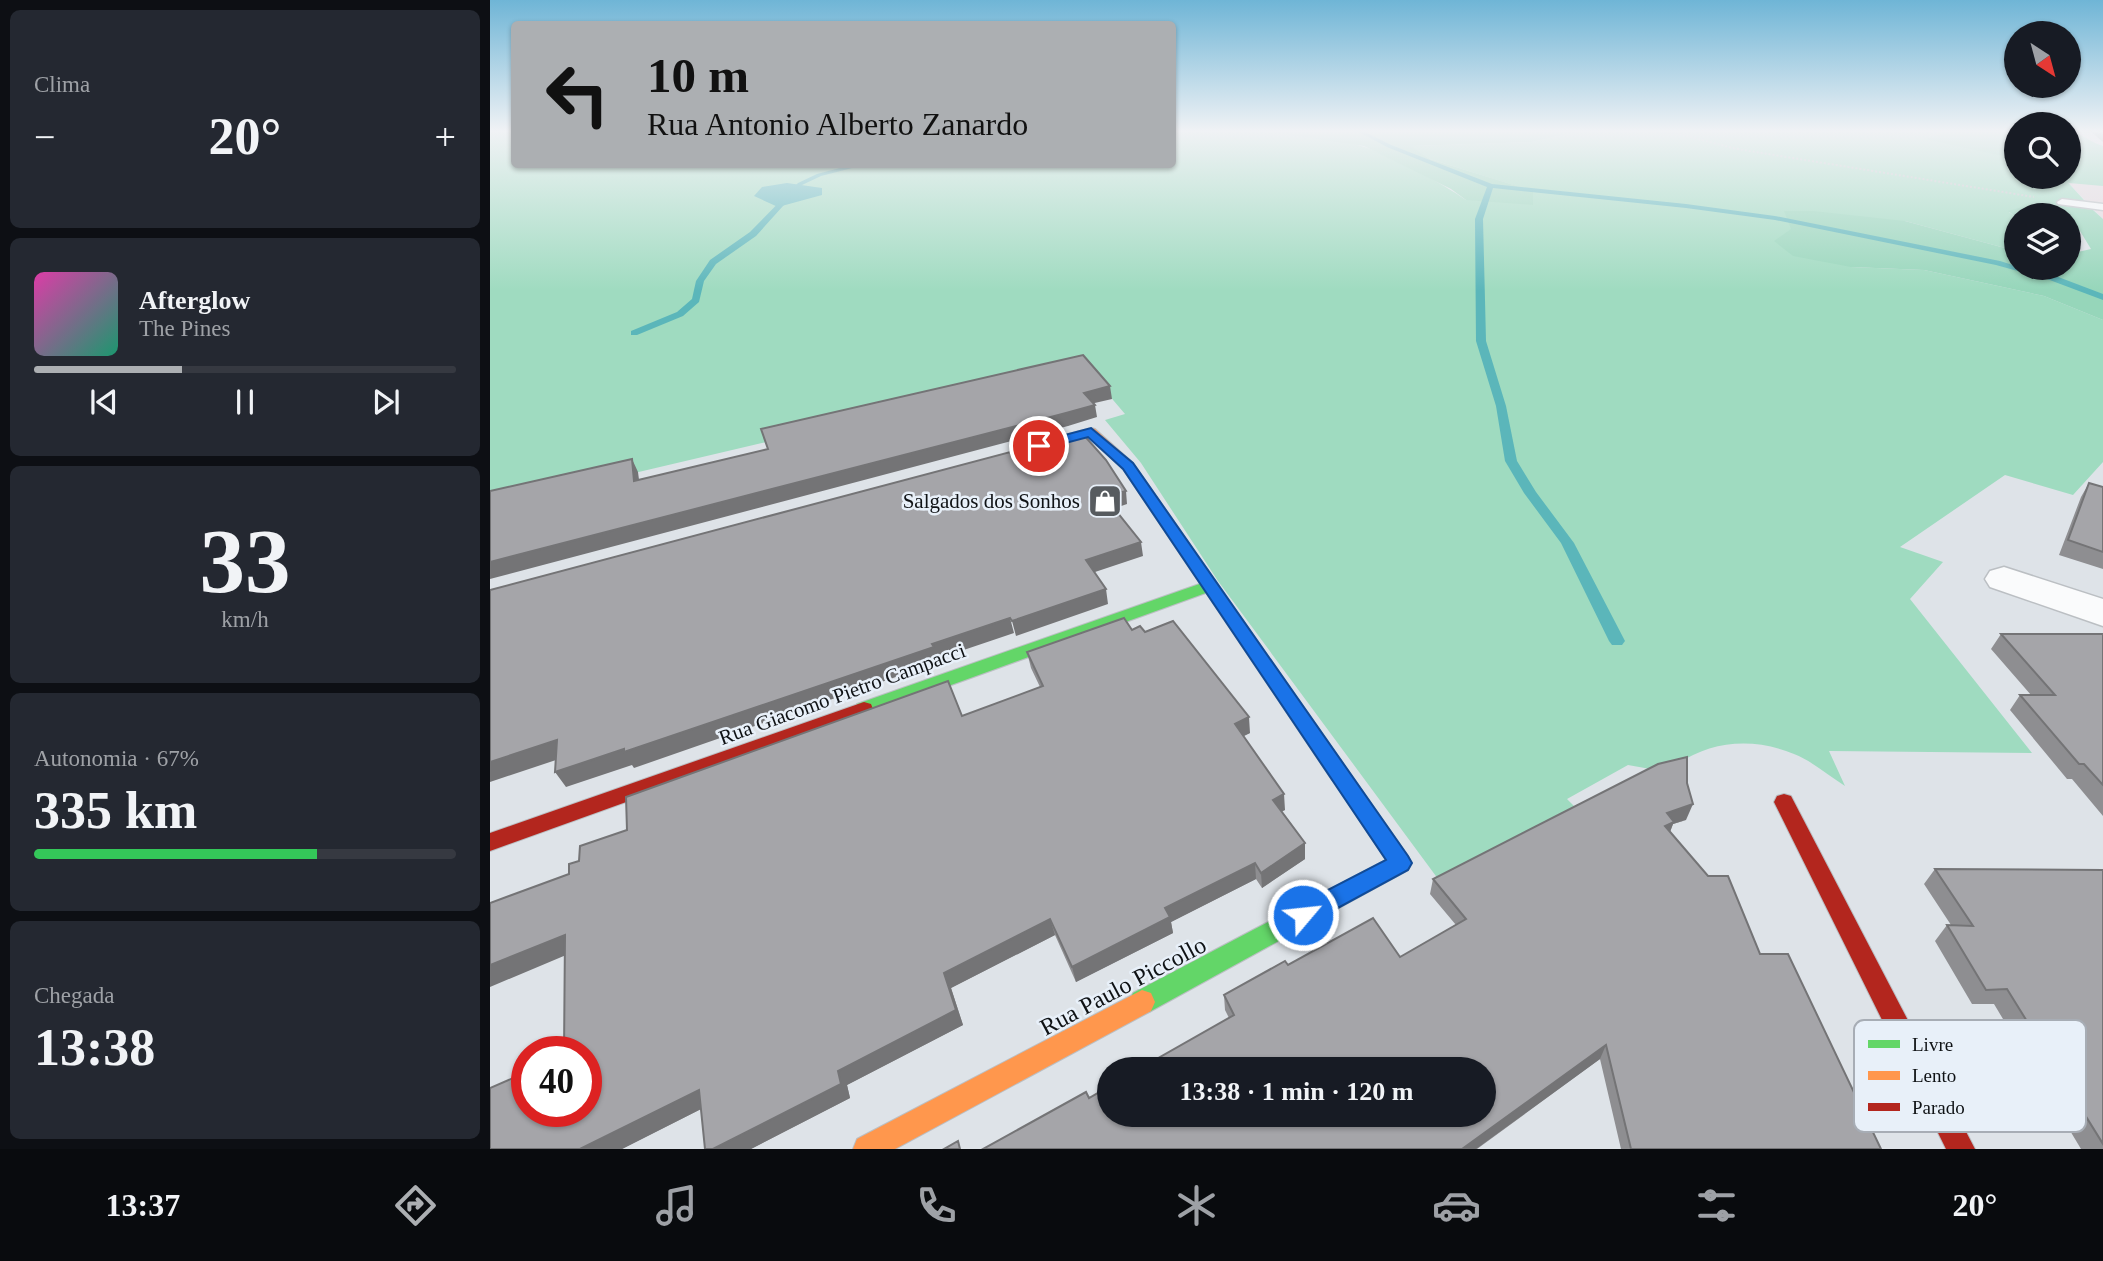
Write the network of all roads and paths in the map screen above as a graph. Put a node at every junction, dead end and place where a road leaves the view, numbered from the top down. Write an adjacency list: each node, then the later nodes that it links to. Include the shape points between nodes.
1 (1950, 184): 2 (path)
2 (2063, 202): 3 (lane)
3 (2103, 207)
4 (1011, 453): 6 (street, via 1091,432 1128,466)
5 (2004, 579): 7 (street)
6 (1208, 586): 9 (street, Rua Giacomo Pietro Campacci); 12 (street, Rua Paulo Piccollo, via 1401,863)
7 (2103, 613)
8 (1784, 802): 10 (street)
9 (490, 842)
10 (1895, 1020)
11 (1952, 1132): 13 (street)
12 (867, 1149)
13 (1961, 1149)

